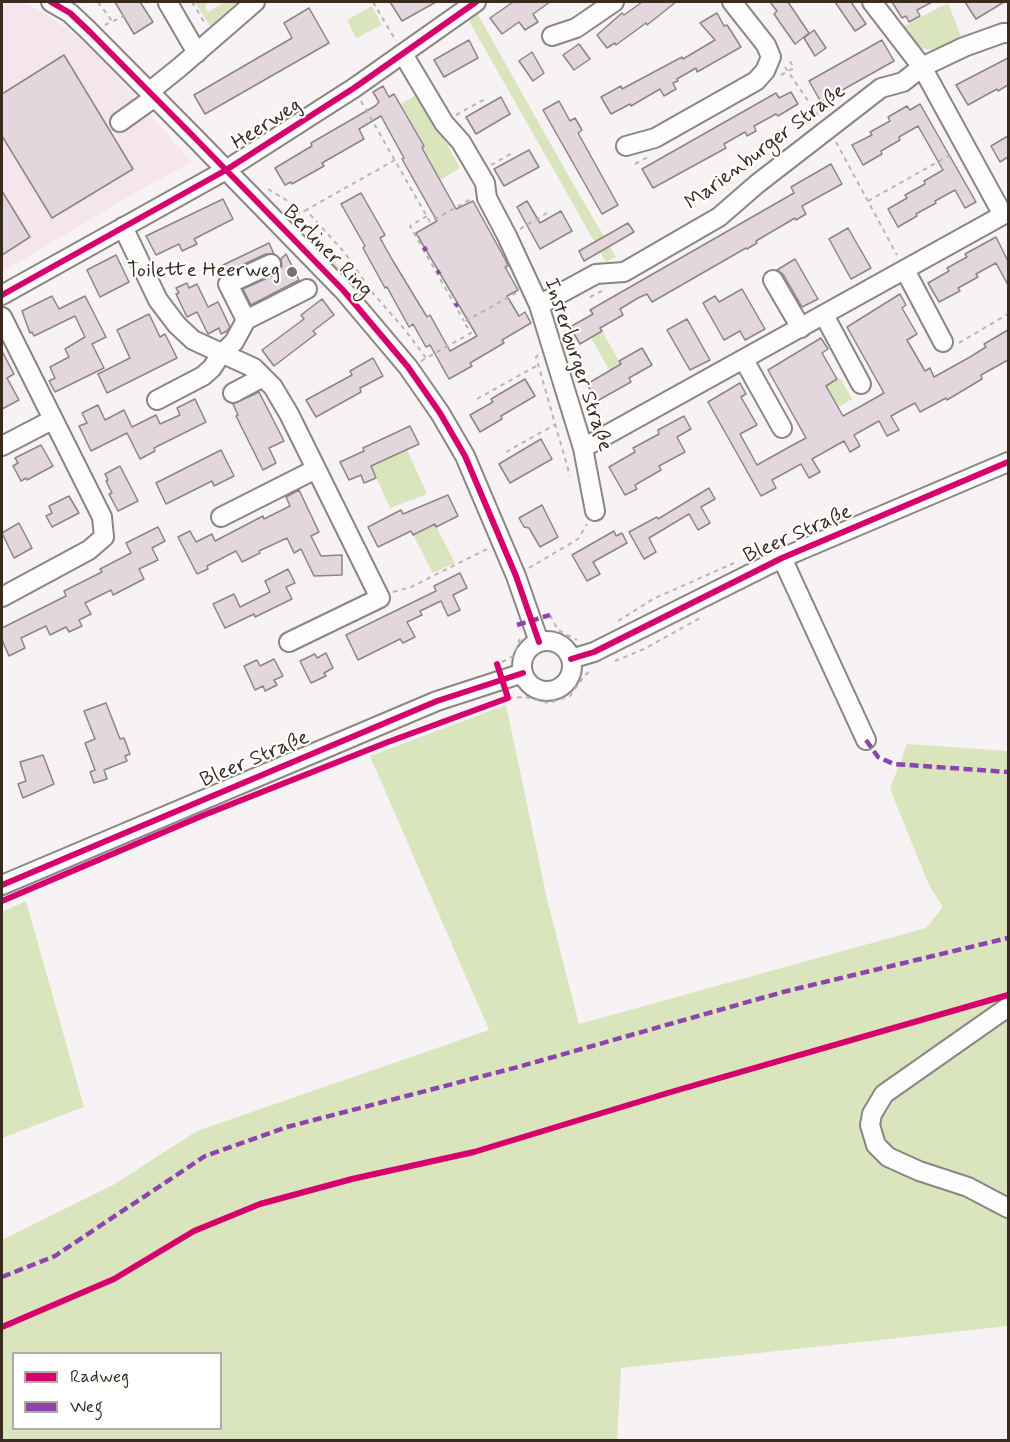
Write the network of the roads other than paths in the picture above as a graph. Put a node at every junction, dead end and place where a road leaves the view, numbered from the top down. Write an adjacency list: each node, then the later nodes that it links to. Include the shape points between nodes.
1 (51, 2): 13 (street, Berliner Ring, via 70,13)
2 (255, 2): 10 (street)
3 (477, 2): 11 (street, Heerweg)
4 (614, 2): 9 (street, via 576,28)
5 (732, 2): 15 (street, via 766,45 771,57 765,71 756,81 655,138)
6 (872, 2): 12 (street)
7 (168, 3): 10 (street)
8 (1008, 33): 12 (street, Marienburger Straße)
9 (552, 36)
10 (198, 52): 13 (street)
11 (403, 54): 16 (street, Heerweg); 24 (street, Insterburger Straße, via 485,183 485,191)
12 (922, 66): 17 (street); 24 (street, Marienburger Straße, via 903,82 881,88 719,217 624,272 596,274)
13 (152, 94): 14 (street); 16 (street, Berliner Ring)
14 (120, 122)
15 (626, 146)
16 (226, 170): 18 (street, Heerweg); 47 (street, Berliner Ring, via 343,290 440,413 465,456 516,576)
17 (1006, 220): 20 (street)
18 (123, 227): 23 (street, Heerweg); 30 (street, via 158,300 177,325 193,340)
19 (271, 264): 27 (street, via 228,284)
20 (905, 270): 25 (street); 29 (street)
21 (773, 280): 28 (street)
22 (307, 289): 27 (street)
23 (2, 295)
24 (539, 305): 39 (street, Insterburger Straße)
25 (824, 315): 28 (street); 33 (street)
26 (2, 317): 36 (street)
27 (246, 320): 30 (street, via 234,342)
28 (801, 328): 31 (street)
29 (942, 342)
30 (221, 354): 32 (street, via 254,368); 35 (street, via 203,376)
31 (744, 360): 37 (street); 39 (street)
32 (263, 378): 34 (street); 41 (street, via 289,414)
33 (861, 384)
34 (233, 393)
35 (157, 400)
36 (52, 420): 38 (street); 45 (street, via 102,517 104,537 89,550)
37 (782, 428)
38 (2, 446)
39 (583, 448): 42 (street, Insterburger Straße)
40 (1008, 462): 44 (street, Bleer Straße)
41 (316, 469): 43 (street); 46 (street, via 380,598)
42 (595, 511)
43 (221, 517)
44 (782, 558): 48 (street, Bleer Straße, via 594,652); 50 (street)
45 (2, 597)
46 (289, 642)
47 (539, 642): 48 (street, via 561,645); 49 (street, via 525,654)
48 (571, 659): 49 (street, via 567,680 550,691 531,685)
49 (523, 673): 51 (street, Bleer Straße, via 437,701)
50 (866, 740)
51 (2, 885)
52 (1008, 1007): 53 (street, via 884,1094 870,1125 876,1145 888,1157 968,1187)
53 (1008, 1208)

